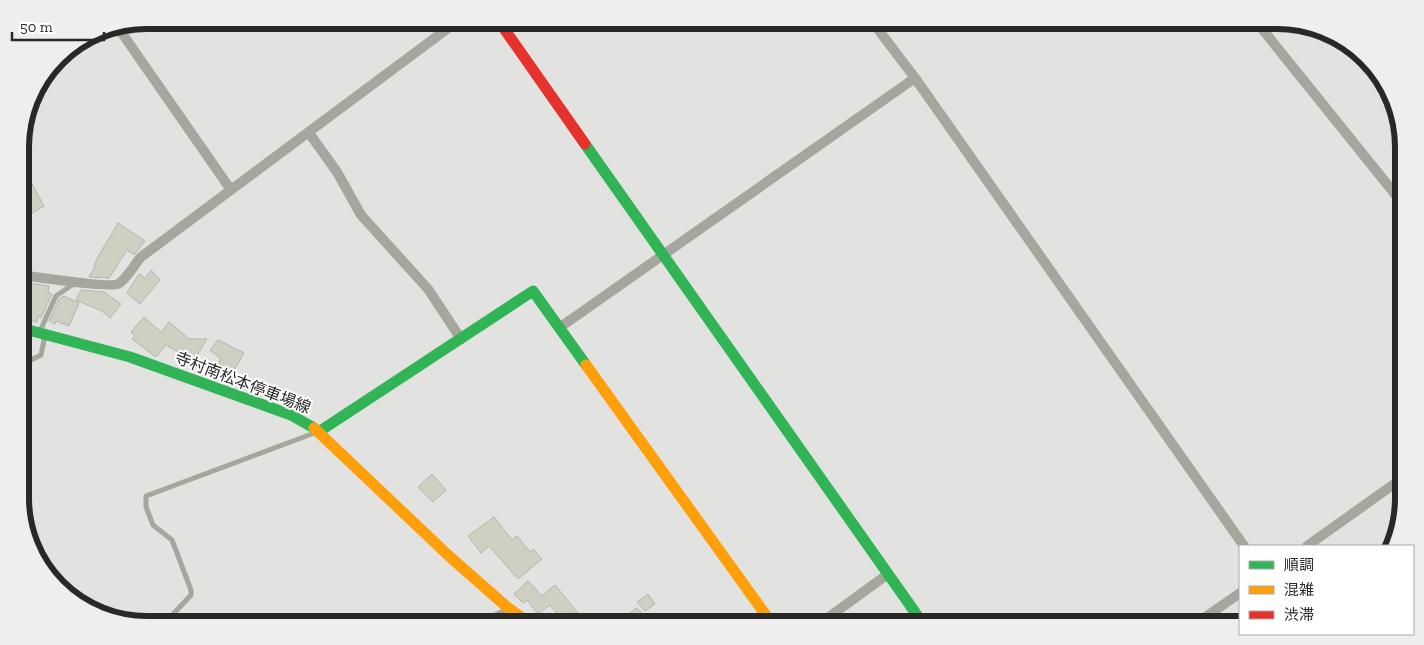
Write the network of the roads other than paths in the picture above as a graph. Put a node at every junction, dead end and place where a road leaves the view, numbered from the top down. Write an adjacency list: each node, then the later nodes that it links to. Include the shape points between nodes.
1 (447, 29): 7 (street)
2 (504, 29): 10 (street)
3 (879, 29): 6 (street)
4 (1262, 29): 9 (street)
5 (121, 32): 8 (street)
6 (915, 78): 10 (street); 20 (street)
7 (309, 133): 8 (street); 16 (street, via 337,172 361,215 428,289)
8 (231, 190): 12 (street, via 141,257 118,284 108,286)
9 (1395, 194)
10 (664, 254): 13 (street); 22 (street)
11 (29, 276): 12 (street)
12 (77, 281): 15 (lane, via 56,296)
13 (559, 328): 16 (street, via 533,291); 28 (street)
14 (29, 330): 15 (street, 寺村南松本停車場線)
15 (42, 334): 17 (lane, via 41,355); 18 (street, 寺村南松本停車場線, via 130,357 228,391 291,415)
16 (461, 338): 18 (street)
17 (29, 361)
18 (320, 431): 24 (street, 寺村南松本停車場線, via 449,556); 25 (lane, via 146,496 152,525 172,540 191,590 191,595)
19 (1395, 483): 21 (street)
20 (1243, 545)
21 (1308, 545)
22 (888, 574): 29 (street); 30 (street)
23 (1239, 594): 31 (street)
24 (511, 610): 26 (street); 27 (street, 寺村南松本停車場線)
25 (171, 616)
26 (499, 616)
27 (519, 616)
28 (767, 616)
29 (830, 616)
30 (918, 616)
31 (1207, 616)

